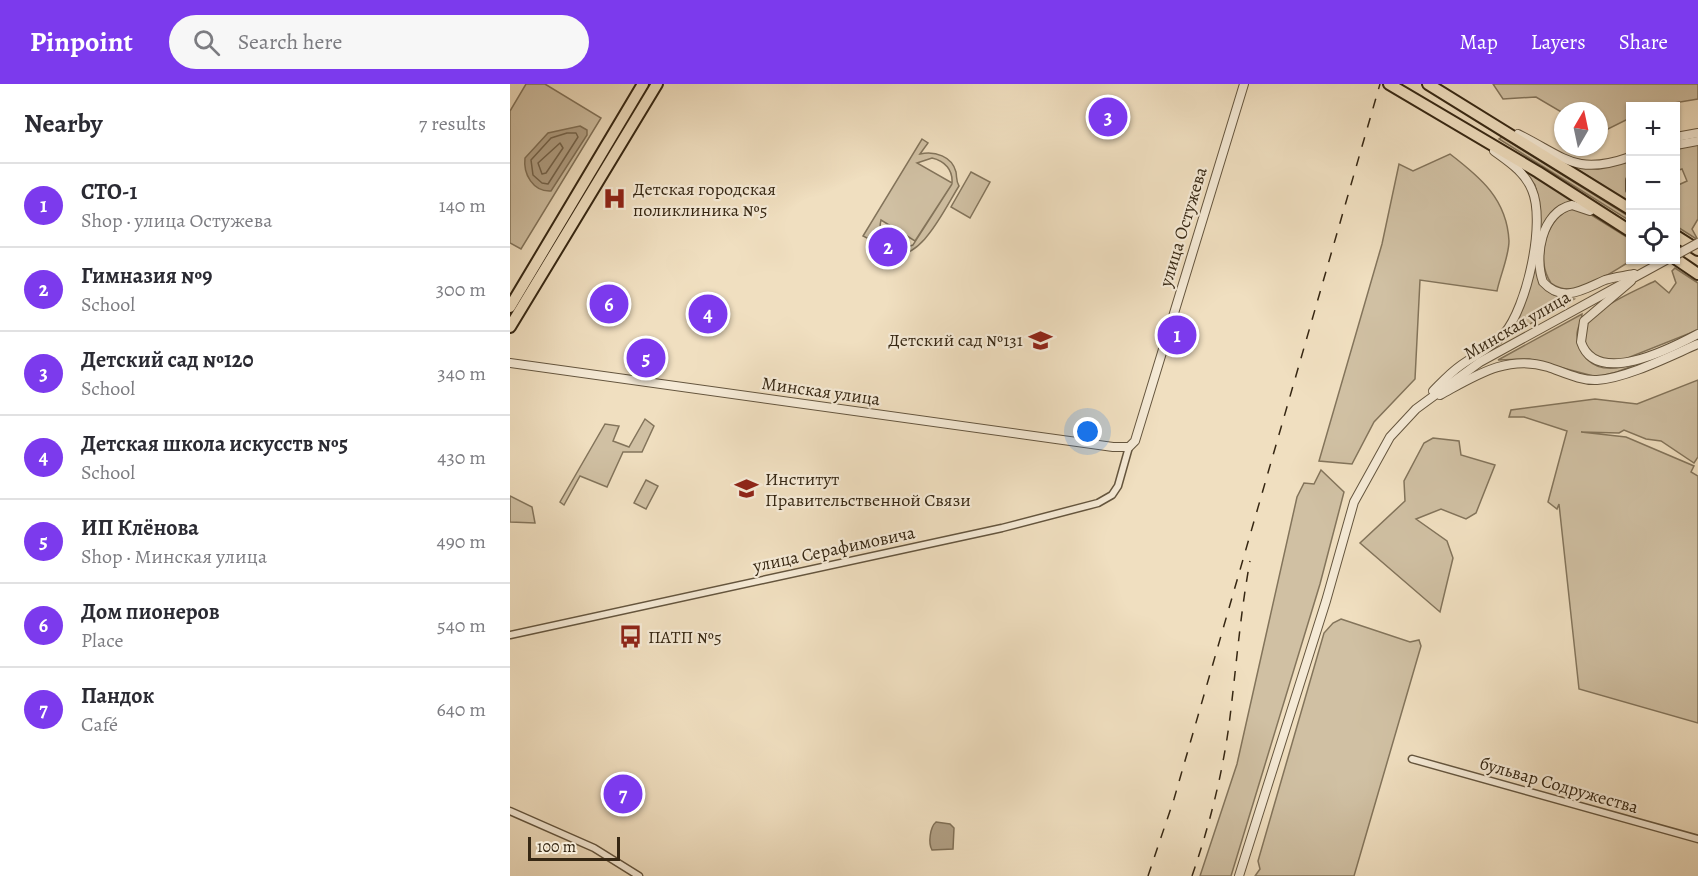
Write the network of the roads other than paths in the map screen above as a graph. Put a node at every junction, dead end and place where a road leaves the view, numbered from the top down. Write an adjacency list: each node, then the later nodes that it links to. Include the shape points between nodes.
1 (643, 84): 26 (main road)
2 (657, 84): 27 (main road)
3 (1244, 84): 32 (street, улица Остужева, via 1135,441)
4 (1389, 84): 8 (main road)
5 (1428, 84): 6 (main road)
6 (1477, 114): 12 (street, via 1583,166 1597,167); 13 (main road)
7 (1698, 133): 9 (street)
8 (1470, 134): 14 (main road, via 1538,172); 31 (street, via 1522,173 1533,192 1537,222 1530,267 1519,310 1503,335 1458,367)
9 (1680, 136)
10 (1698, 141): 11 (street)
11 (1680, 144)
12 (1626, 158)
13 (1626, 206)
14 (1626, 229)
15 (1626, 230): 23 (street, via 1586,208 1566,206 1547,224 1540,273 1549,288 1564,294)
16 (1680, 239): 18 (main road)
17 (1698, 243): 19 (street, bridge)
18 (1698, 250)
19 (1680, 254)
20 (1680, 260): 22 (main road)
21 (1658, 264): 23 (street, Минская улица)
22 (1688, 267): 24 (main road); 25 (street)
23 (1641, 272): 28 (street, via 1587,316 1581,337 1587,353 1596,362 1614,365); 31 (street, Минская улица, via 1480,362)
24 (1698, 273)
25 (1698, 278)
26 (510, 307)
27 (510, 327)
28 (1698, 334)
29 (1698, 344): 31 (street, via 1598,380 1532,363 1501,365)
30 (510, 363): 32 (street, Минская улица)
31 (1416, 409): 38 (street, Минская улица, via 1378,455 1354,502)
32 (1129, 447): 33 (street, улица Серафимовича, via 1118,486 1098,503 1002,528)
33 (510, 635)
34 (1412, 759): 36 (street, бульвар Содружества)
35 (510, 811): 37 (street, via 594,848)
36 (1698, 839)
37 (639, 876)
38 (1239, 876)

